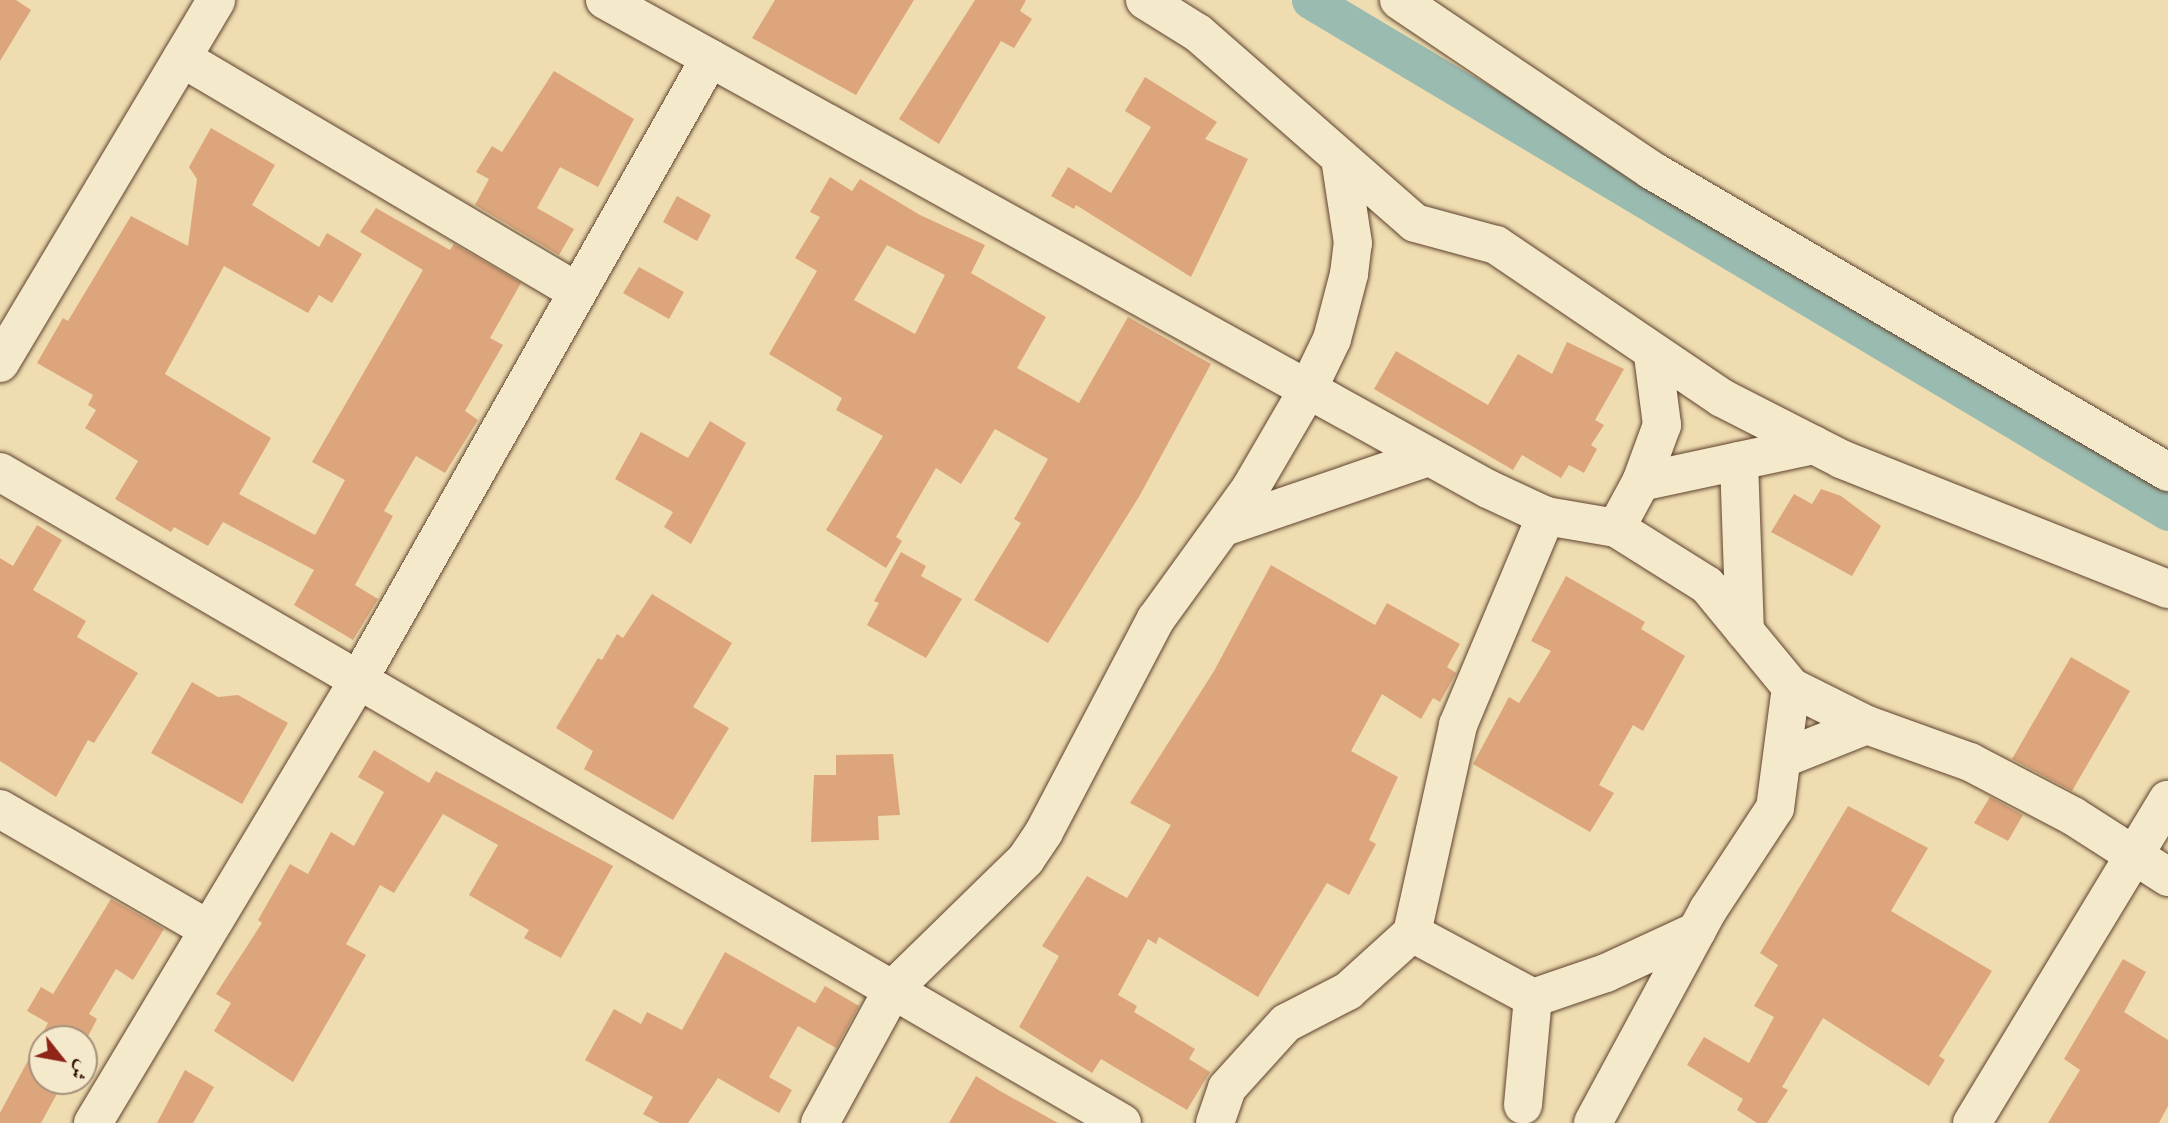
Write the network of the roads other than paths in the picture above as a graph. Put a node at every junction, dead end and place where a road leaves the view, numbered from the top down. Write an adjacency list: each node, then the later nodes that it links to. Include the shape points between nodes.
1 (216, 0): 5 (street)
2 (605, 0): 6 (street)
3 (1145, 0): 7 (street, via 1198,33)
4 (1399, 0): 16 (street, via 1651,170)
5 (182, 58): 8 (street); 10 (street)
6 (710, 58): 8 (street); 11 (street)
7 (1340, 158): 9 (street, via 1415,223 1496,245); 11 (street, via 1353,243 1349,274 1332,339)
8 (575, 290): 23 (street)
9 (1653, 355): 12 (street, via 1721,398); 17 (street, via 1662,425)
10 (0, 363)
11 (1307, 391): 13 (street); 19 (street)
12 (1814, 446): 14 (street); 21 (street)
13 (1429, 457): 18 (street); 19 (street)
14 (1739, 461): 17 (street); 22 (street)
15 (0, 472): 23 (street)
16 (2168, 472)
17 (1641, 482): 20 (street)
18 (1546, 516): 20 (street); 33 (street, via 1458,725)
19 (1224, 527): 34 (street, via 1167,601 1091,748 1026,859)
20 (1616, 528): 22 (street, via 1707,585)
21 (2168, 589)
22 (1745, 631): 24 (street)
23 (359, 679): 31 (street); 34 (street)
24 (1791, 687): 25 (street); 26 (street)
25 (1867, 725): 26 (street); 29 (street, via 1970,762 2073,816)
26 (1784, 758): 32 (street, via 1774,808)
27 (2168, 800): 29 (street)
28 (0, 809): 31 (street)
29 (2135, 857): 30 (street); 42 (street)
30 (2168, 877)
31 (206, 928): 37 (street)
32 (1697, 930): 35 (street, via 1606,973); 41 (street)
33 (1412, 933): 35 (street); 40 (street, via 1348,990 1286,1023 1227,1088)
34 (893, 989): 38 (street); 39 (street)
35 (1533, 998): 36 (street)
36 (1523, 1105)
37 (93, 1123)
38 (820, 1123)
39 (1122, 1123)
40 (1215, 1123)
41 (1592, 1123)
42 (1972, 1123)

